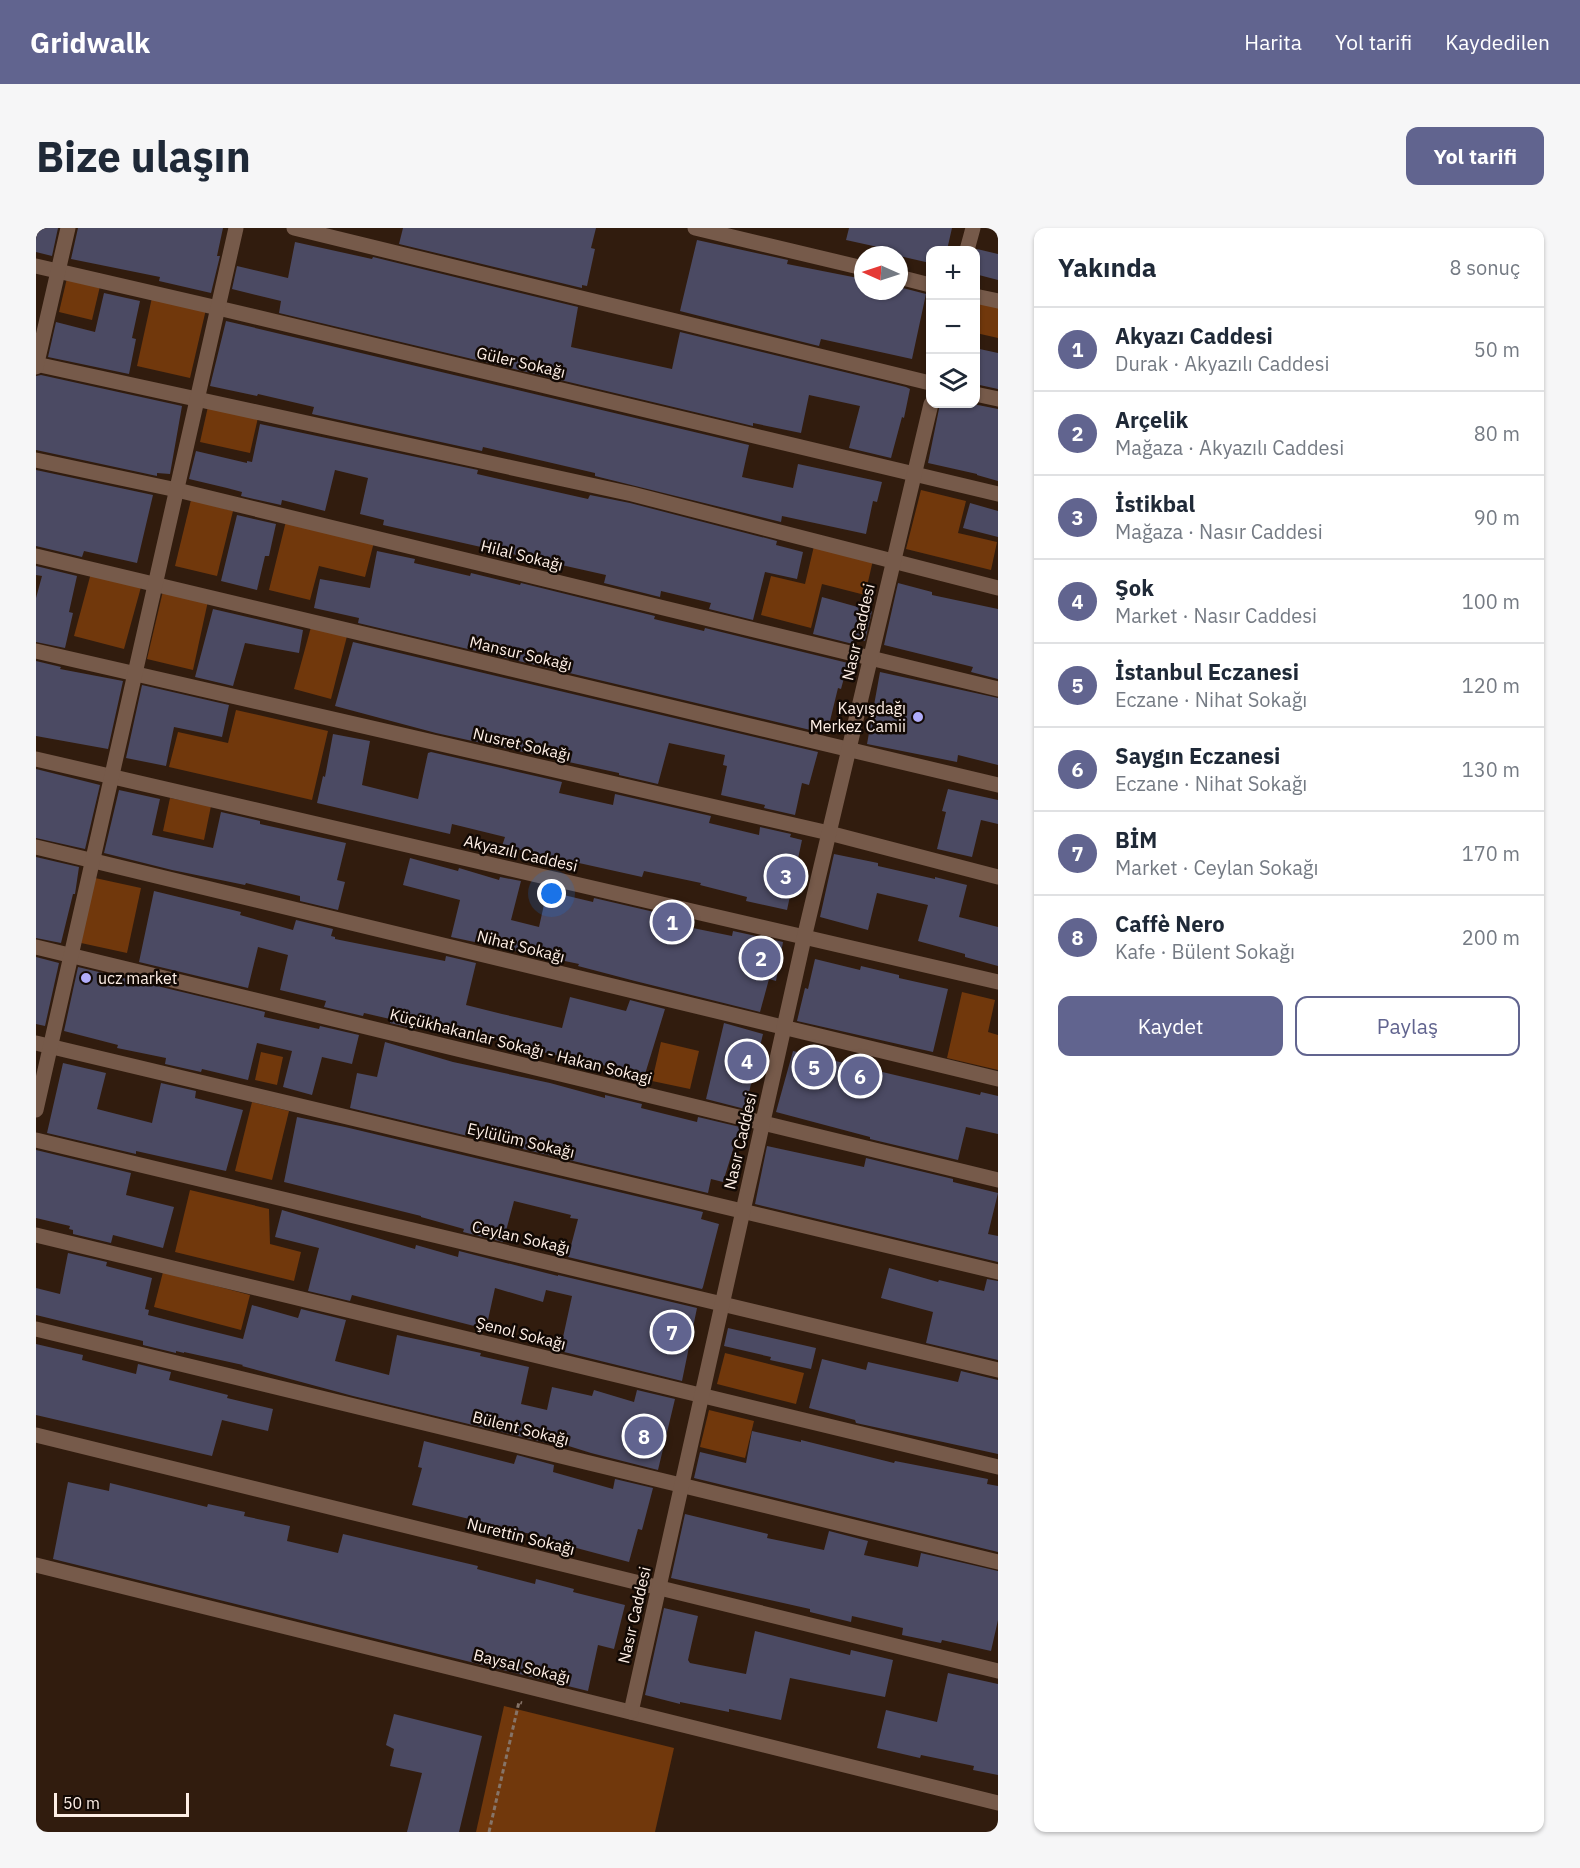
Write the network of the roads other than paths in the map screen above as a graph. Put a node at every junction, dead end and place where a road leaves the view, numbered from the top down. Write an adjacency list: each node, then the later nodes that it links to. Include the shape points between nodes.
1 (68, 228): 9 (street)
2 (236, 228): 14 (street)
3 (294, 228): 16 (street)
4 (695, 228): 8 (street)
5 (973, 228): 6 (street)
6 (968, 246)
7 (36, 266): 9 (street, Güler Sokağı)
8 (854, 266)
9 (58, 271): 14 (street, Güler Sokağı); 15 (street)
10 (908, 279): 11 (street)
11 (926, 284)
12 (980, 297): 13 (street)
13 (998, 301)
14 (218, 308): 19 (street); 22 (street, Güler Sokağı)
15 (36, 365): 19 (street)
16 (926, 382)
17 (980, 395): 18 (street)
18 (998, 399)
19 (197, 400): 23 (street); 26 (street, via 632,494)
20 (930, 408): 22 (street, Nasır Caddesi)
21 (36, 460): 23 (street, Hilal Sokağı)
22 (914, 474): 24 (street, Güler Sokağı); 26 (street, Nasır Caddesi)
23 (177, 490): 27 (street); 30 (street, Hilal Sokağı)
24 (998, 494)
25 (36, 556): 27 (street, Mansur Sokağı)
26 (893, 562): 28 (street); 30 (street, Nasır Caddesi)
27 (155, 585): 31 (street); 33 (street, Mansur Sokağı)
28 (998, 588)
29 (36, 651): 31 (street, Nusret Sokağı)
30 (871, 659): 32 (street, Hilal Sokağı); 33 (street, Nasır Caddesi)
31 (135, 674): 35 (street); 37 (street, Nusret Sokağı)
32 (998, 689)
33 (849, 749): 36 (street, Mansur Sokağı); 37 (street, Nasır Caddesi)
34 (36, 759): 35 (street, Akyazılı Caddesi)
35 (112, 777): 39 (street); 41 (street, Akyazılı Caddesi)
36 (998, 785)
37 (829, 833): 40 (street, Nusret Sokağı); 41 (street, Nasır Caddesi)
38 (36, 847): 39 (street, Nihat Sokağı)
39 (92, 861): 43 (street); 45 (street, Nihat Sokağı)
40 (998, 877)
41 (804, 938): 44 (street, Akyazılı Caddesi); 45 (street, Nasır Caddesi)
42 (36, 948): 43 (street, Küçükhakanlar Sokağı - Hakan Sokagi)
43 (71, 956): 46 (street); 49 (street, Küçükhakanlar Sokağı - Hakan Sokagi)
44 (998, 982)
45 (784, 1028): 47 (street, Nihat Sokağı); 49 (street, Nasır Caddesi)
46 (43, 1045): 48 (street); 52 (street, Eylülüm Sokağı)
47 (998, 1079)
48 (36, 1110)
49 (763, 1123): 51 (street, Küçükhakanlar Sokağı - Hakan Sokagi); 52 (street, Nasır Caddesi)
50 (36, 1140): 55 (street, Ceylan Sokağı)
51 (998, 1180)
52 (743, 1212): 54 (street, Eylülüm Sokağı); 55 (street, Nasır Caddesi)
53 (36, 1235): 58 (street, Şenol Sokağı)
54 (998, 1272)
55 (722, 1304): 57 (street, Ceylan Sokağı); 58 (street, Nasır Caddesi)
56 (36, 1329): 61 (street, Bülent Sokağı)
57 (998, 1370)
58 (702, 1395): 60 (street, Şenol Sokağı); 61 (street, Nasır Caddesi)
59 (36, 1435): 64 (street, Nurettin Sokağı)
60 (998, 1467)
61 (682, 1485): 62 (street, Bülent Sokağı); 64 (street, Nasır Caddesi)
62 (998, 1562)
63 (36, 1565): 66 (street, Baysal Sokağı)
64 (659, 1588): 65 (street, Nurettin Sokağı); 66 (street, Nasır Caddesi)
65 (998, 1671)
66 (631, 1712): 67 (street, Baysal Sokağı)
67 (998, 1803)

